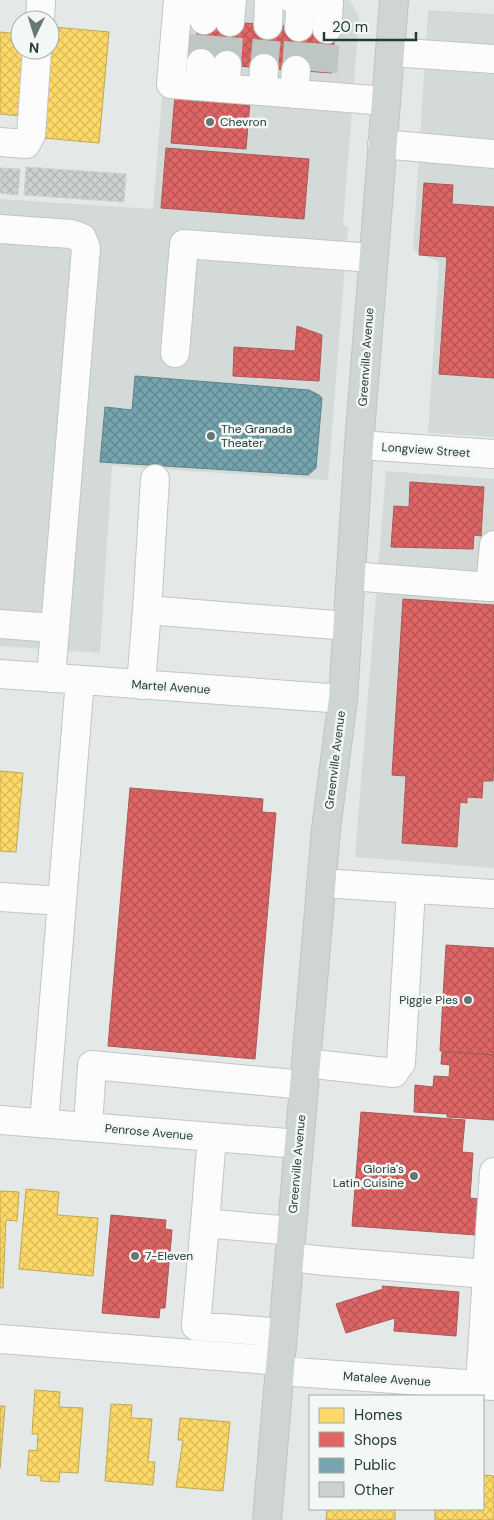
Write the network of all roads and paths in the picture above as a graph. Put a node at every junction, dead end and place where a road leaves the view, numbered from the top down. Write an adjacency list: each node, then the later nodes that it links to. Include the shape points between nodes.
1 (178, 0): 8 (street, via 171,84 213,76 264,79 322,84)
2 (394, 0): 5 (main road, Greenville Avenue)
3 (299, 7): 4 (street, via 329,3)
4 (327, 29)
5 (390, 52): 7 (street); 8 (main road, Greenville Avenue)
6 (36, 60): 9 (street, via 31,135 26,144)
7 (494, 60)
8 (386, 101): 10 (main road, Greenville Avenue)
9 (0, 142)
10 (382, 144): 11 (street); 13 (main road, Greenville Avenue)
11 (494, 154)
12 (0, 229): 23 (street, via 71,234 82,238 86,248)
13 (373, 258): 14 (street, via 184,244); 15 (main road, Greenville Avenue)
14 (175, 353)
15 (359, 445): 16 (street, Longview Street); 19 (main road, Greenville Avenue)
16 (494, 454)
17 (155, 479): 20 (street)
18 (494, 545): 19 (street, via 490,587)
19 (351, 576): 22 (main road, Greenville Avenue)
20 (147, 610): 22 (street); 27 (street)
21 (0, 624): 23 (street)
22 (348, 626): 28 (main road, Greenville Avenue)
23 (54, 628): 25 (street)
24 (0, 674): 25 (street, Martel Avenue)
25 (51, 678): 26 (street, Martel Avenue)
26 (80, 680): 27 (street, Martel Avenue); 33 (street)
27 (141, 685): 28 (street, Martel Avenue)
28 (343, 700): 29 (main road, Greenville Avenue)
29 (321, 883): 30 (street); 34 (main road, Greenville Avenue)
30 (411, 889): 31 (street); 34 (street, via 401,1063 394,1072)
31 (494, 894)
32 (0, 897): 33 (street)
33 (62, 902): 36 (street)
34 (305, 1074): 37 (street, via 92,1065); 39 (main road, Greenville Avenue)
35 (0, 1120): 36 (street, Penrose Avenue)
36 (44, 1123): 37 (street, Penrose Avenue)
37 (88, 1126): 38 (street, Penrose Avenue)
38 (212, 1137): 39 (street, Penrose Avenue); 41 (street)
39 (299, 1144): 42 (main road, Greenville Avenue)
40 (494, 1172): 43 (street)
41 (205, 1222): 42 (street); 44 (street, via 196,1326)
42 (290, 1244): 43 (street, via 325,1261); 44 (main road, Greenville Avenue)
43 (487, 1274): 47 (street)
44 (283, 1333): 46 (main road, Greenville Avenue)
45 (0, 1339): 46 (street, Matalee Avenue)
46 (281, 1366): 47 (street, Matalee Avenue); 48 (main road, Greenville Avenue)
47 (487, 1386)
48 (267, 1520)

